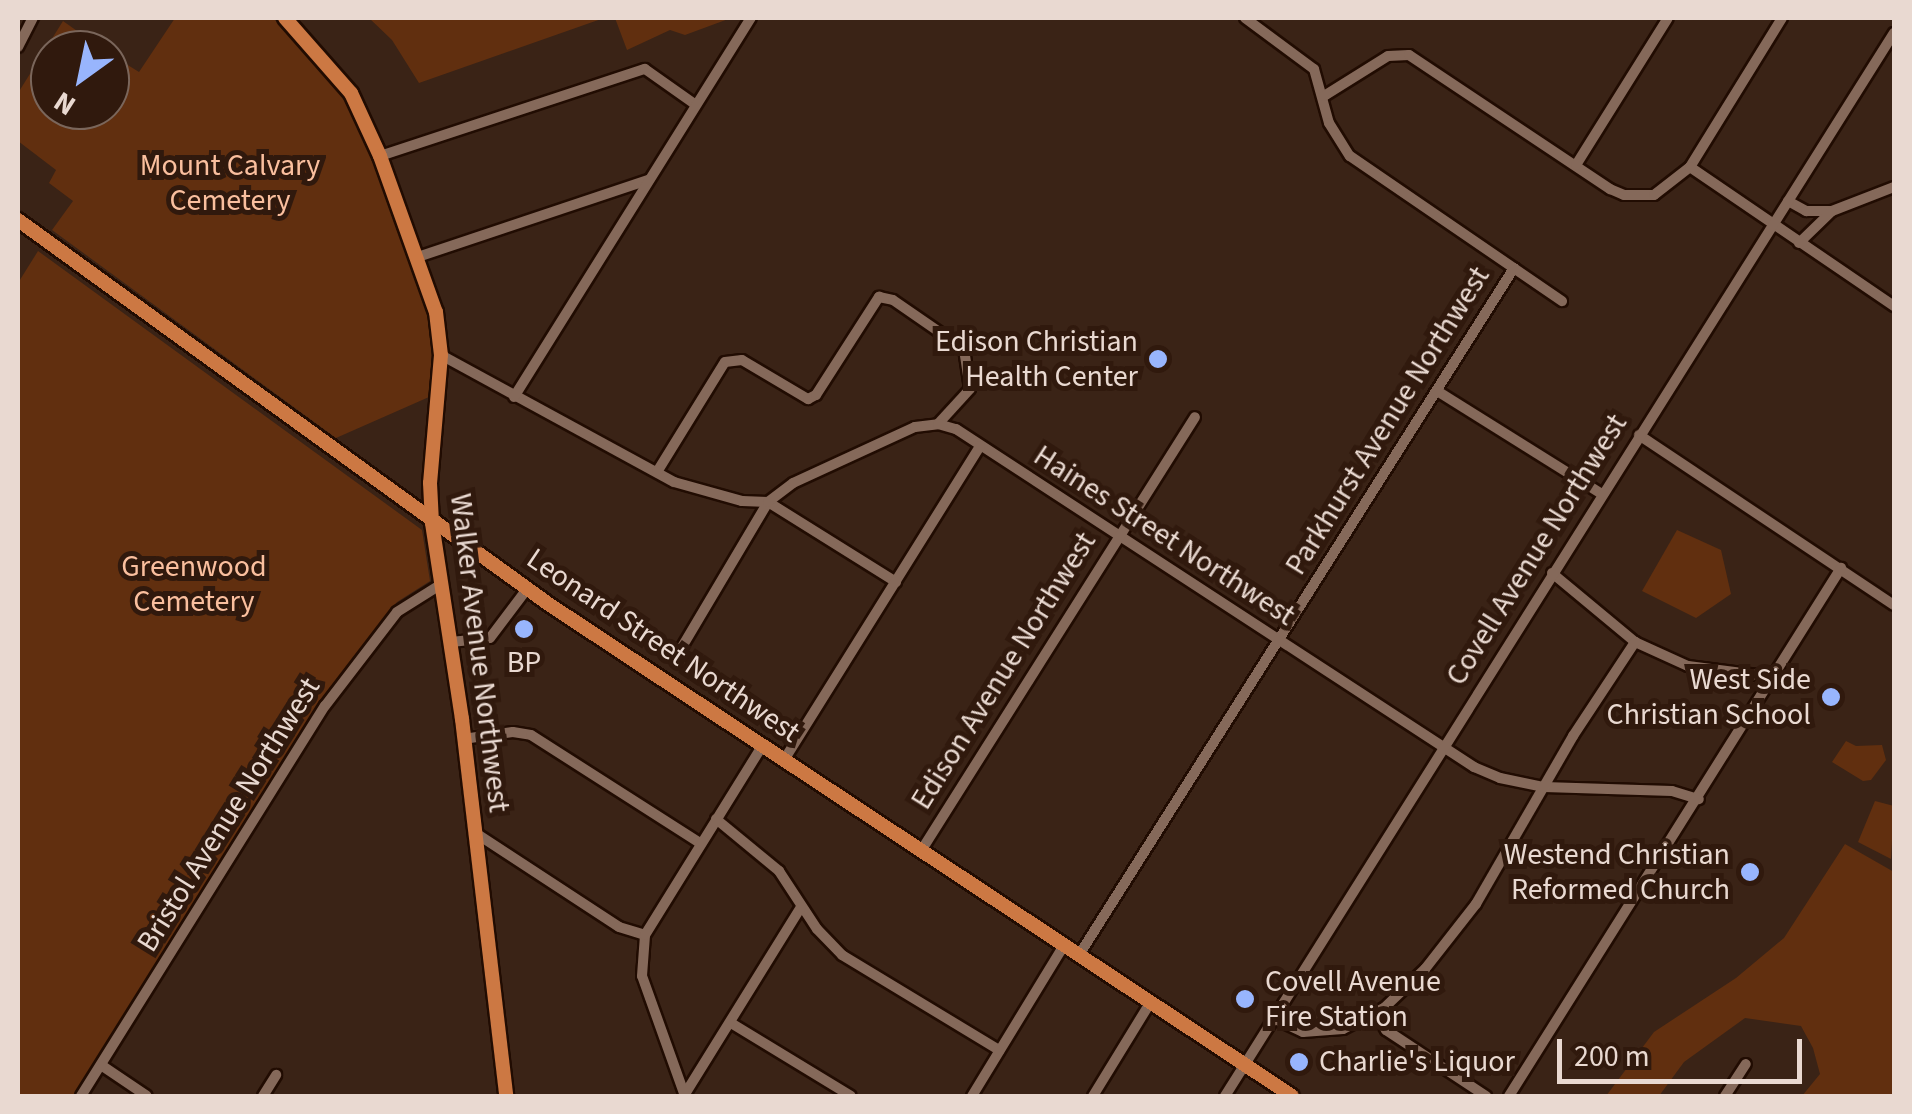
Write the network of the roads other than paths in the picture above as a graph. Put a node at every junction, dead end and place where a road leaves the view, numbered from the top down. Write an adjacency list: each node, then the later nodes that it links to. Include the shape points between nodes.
1 (33, 18): 8 (street)
2 (285, 18): 11 (main road, Walker Avenue Northwest, via 344,81)
3 (751, 18): 10 (street)
4 (1244, 18): 9 (street, via 1314,69)
5 (1668, 18): 12 (street)
6 (1782, 18): 13 (street)
7 (1894, 36): 16 (street, Covell Avenue Northwest)
8 (18, 47)
9 (1324, 96): 12 (street, via 1388,56 1408,55); 22 (street, via 1329,123 1350,156)
10 (696, 105): 11 (street, via 654,72 638,70); 14 (street)
11 (380, 156): 21 (main road, Walker Avenue Northwest)
12 (1576, 165): 13 (street, via 1610,189 1638,197 1670,187)
13 (1690, 167): 19 (street)
14 (648, 180): 21 (street); 27 (street)
15 (1894, 187): 17 (street)
16 (1788, 201): 17 (street, via 1806,211); 19 (street, Covell Avenue Northwest)
17 (1832, 211): 20 (street)
18 (18, 220): 35 (main road, Leonard Street Northwest)
19 (1774, 223): 20 (street); 30 (street, Covell Avenue Northwest)
20 (1799, 243): 24 (street)
21 (418, 257): 25 (main road, Walker Avenue Northwest)
22 (1514, 268): 23 (street); 26 (street, Parkhurst Avenue Northwest)
23 (1562, 300)
24 (1894, 306)
25 (441, 355): 27 (street); 35 (main road, Walker Avenue Northwest)
26 (1437, 391): 33 (street); 43 (street, Parkhurst Avenue Northwest)
27 (514, 397): 32 (street)
28 (1195, 417): 36 (street, Edison Avenue Northwest)
29 (938, 424): 31 (street, Haines Street Northwest); 32 (street, via 970,389 968,358 945,333 879,297 808,399 742,360 726,362); 34 (street, via 915,427)
30 (1639, 436): 33 (street, Covell Avenue Northwest); 37 (street)
31 (980, 446): 36 (street, Haines Street Northwest); 39 (street)
32 (657, 472): 34 (street, via 708,492)
33 (1602, 494): 38 (street, Covell Avenue Northwest)
34 (768, 502): 39 (street); 46 (street)
35 (432, 523): 40 (main road, Walker Avenue Northwest); 41 (main road, Leonard Street Northwest)
36 (1119, 535): 43 (street, Haines Street Northwest); 57 (street, Edison Avenue Northwest)
37 (1842, 568): 42 (street); 47 (street)
38 (1552, 573): 45 (street); 50 (street, Covell Avenue Northwest)
39 (896, 582): 51 (street)
40 (443, 583): 44 (main road, Walker Avenue Northwest); 69 (street, Bristol Avenue Northwest, via 397,612 326,706)
41 (527, 589): 44 (street, via 490,638); 49 (main road, Leonard Street Northwest)
42 (1894, 606)
43 (1278, 641): 50 (street, Haines Street Northwest); 61 (street, Parkhurst Avenue Northwest)
44 (451, 642): 48 (main road, Walker Avenue Northwest)
45 (1635, 642): 47 (street, via 1688,666); 52 (street)
46 (679, 652)
47 (1774, 677): 53 (street)
48 (462, 739): 55 (main road, Walker Avenue Northwest); 56 (street, via 531,735)
49 (762, 745): 51 (main road, Leonard Street Northwest); 54 (street)
50 (1441, 748): 52 (street, Haines Street Northwest, via 1500,778); 64 (street, Covell Avenue Northwest)
51 (784, 760): 57 (main road, Leonard Street Northwest)
52 (1544, 787): 53 (street, Haines Street Northwest, via 1672,791); 63 (street, via 1476,904 1425,969)
53 (1698, 799): 82 (street)
54 (716, 819): 56 (street); 58 (street, via 780,871)
55 (473, 831): 59 (street, via 618,927); 75 (main road, Walker Avenue Northwest)
56 (700, 843): 59 (street)
57 (921, 851): 60 (main road, Leonard Street Northwest)
58 (802, 907): 65 (street); 66 (street, via 842,955)
59 (645, 934): 71 (street, via 642,976)
60 (1064, 945): 61 (main road, Leonard Street Northwest); 66 (street)
61 (1079, 956): 62 (main road, Leonard Street Northwest)
62 (1150, 1002): 67 (main road, Leonard Street Northwest); 78 (street)
63 (1376, 1014): 64 (street, via 1314,1033); 81 (street, via 1386,1030)
64 (1272, 1018): 67 (street, Covell Avenue Northwest)
65 (731, 1024): 71 (street); 76 (street)
66 (999, 1050): 77 (street)
67 (1244, 1064): 79 (street, Covell Avenue Northwest); 80 (main road, Leonard Street Northwest)
68 (1746, 1064): 83 (street)
69 (101, 1065): 72 (street, Bristol Avenue Northwest); 73 (street)
70 (276, 1075): 74 (street)
71 (685, 1095)
72 (82, 1096)
73 (147, 1096)
74 (263, 1096)
75 (506, 1096)
76 (851, 1096)
77 (972, 1096)
78 (1093, 1096)
79 (1225, 1096)
80 (1292, 1096)
81 (1486, 1096)
82 (1509, 1096)
83 (1725, 1096)

